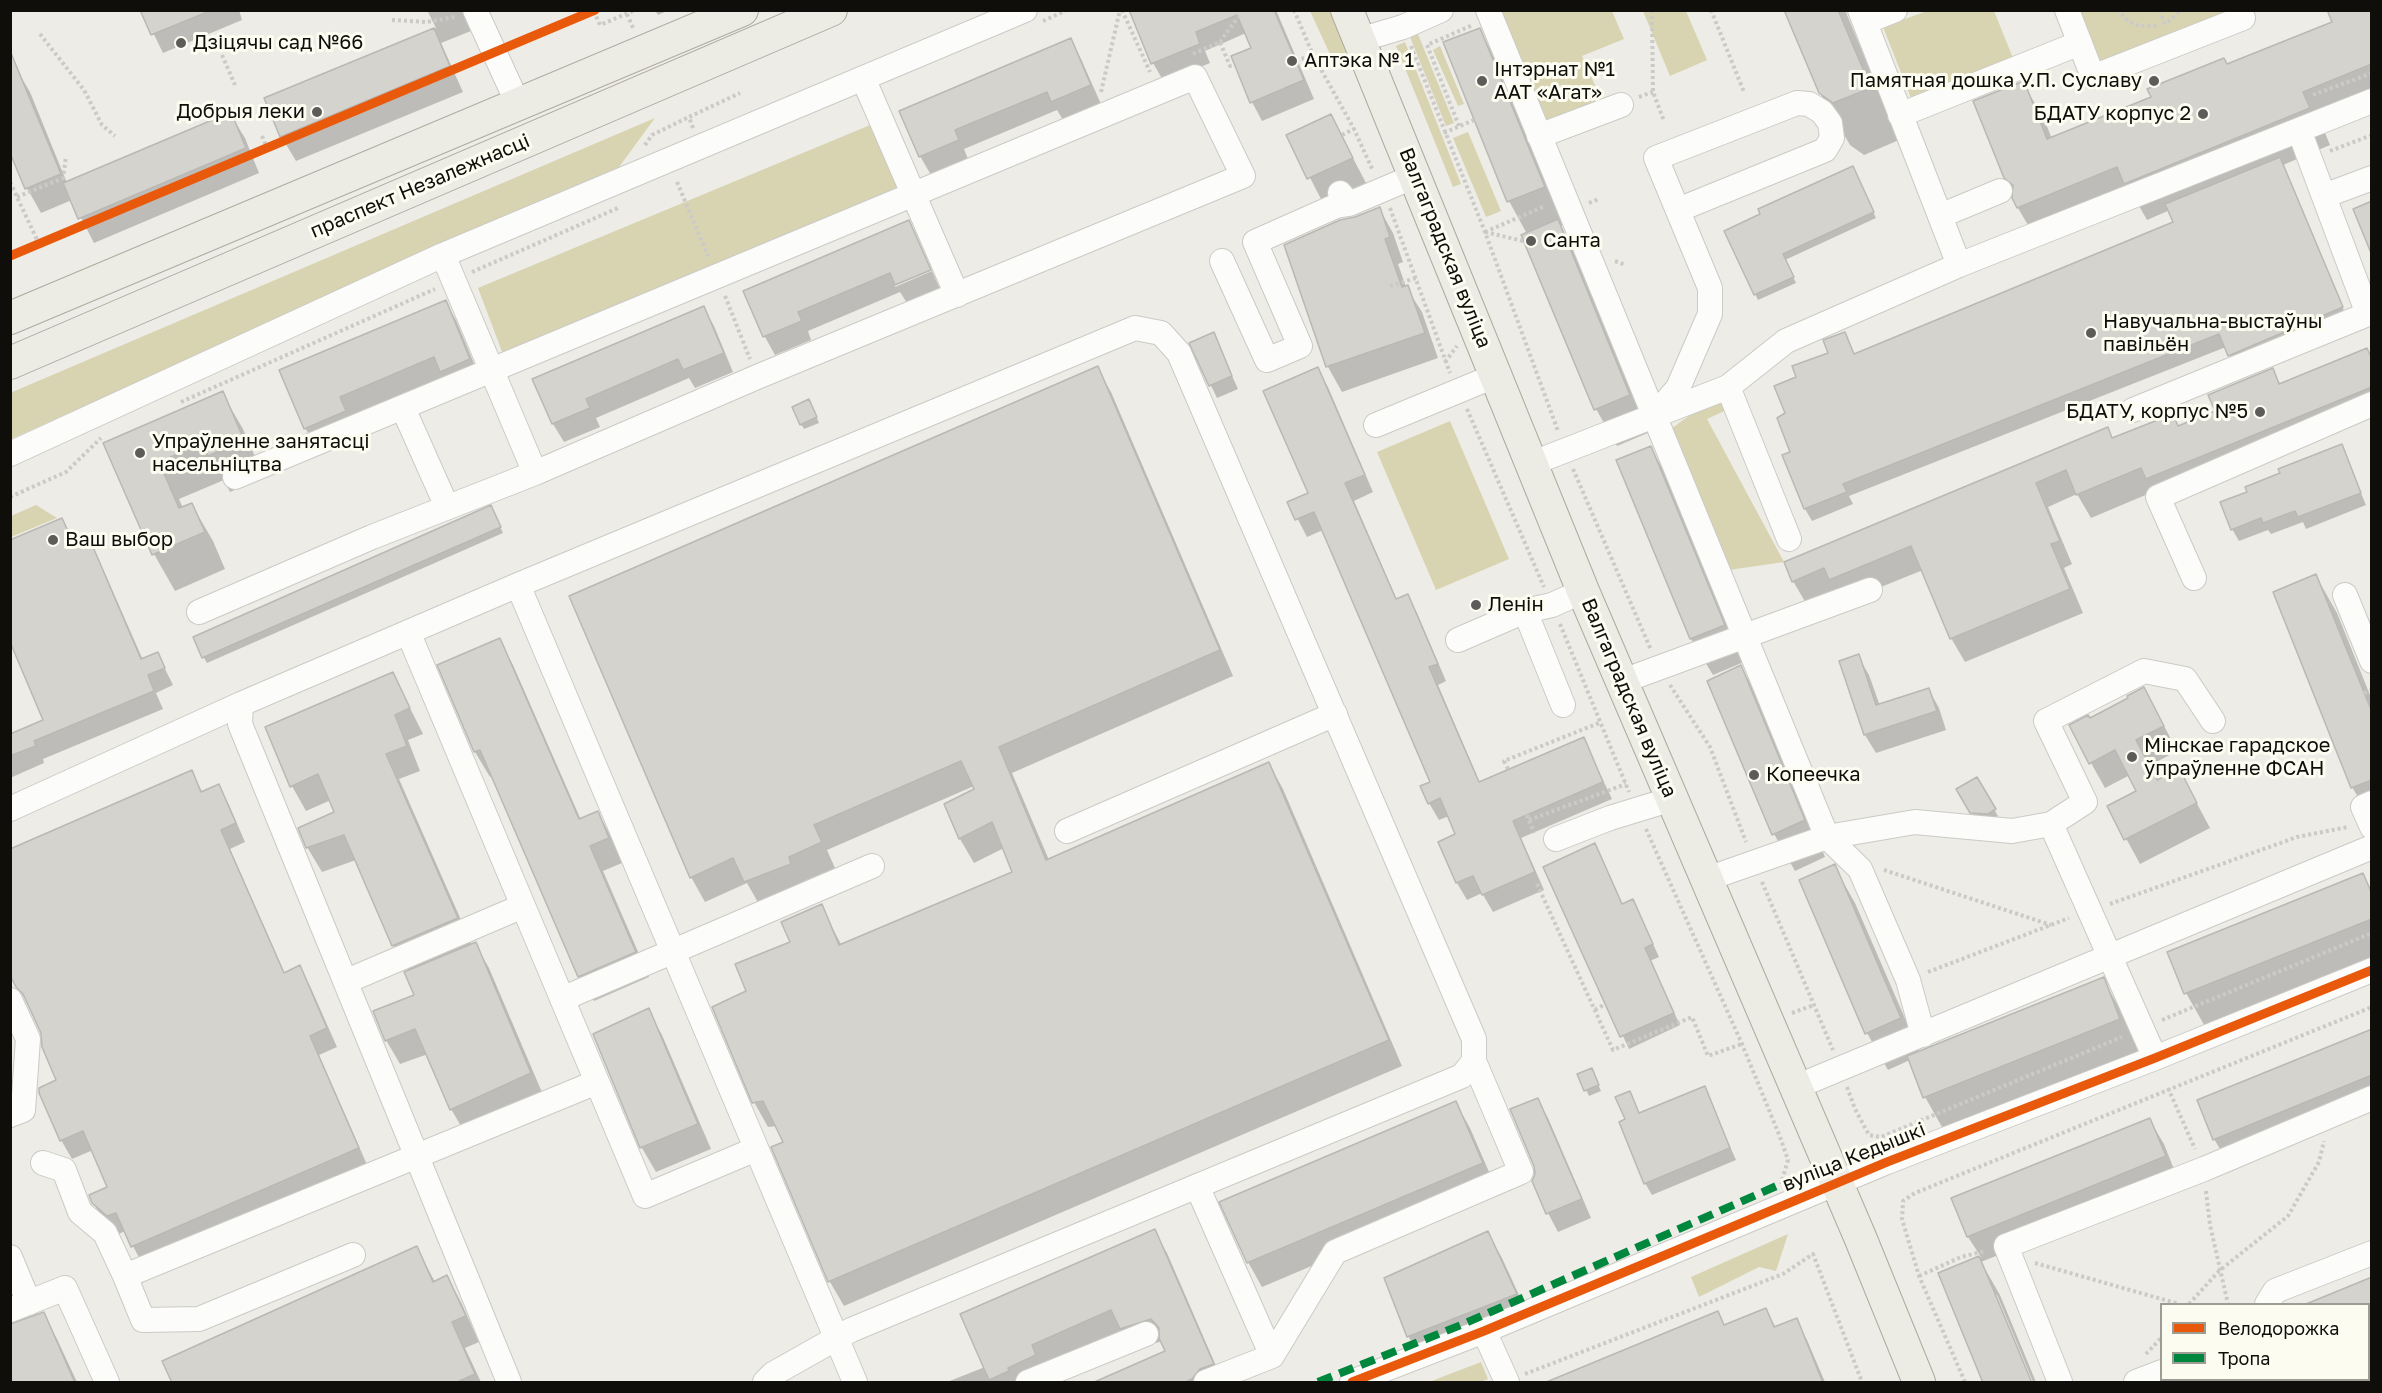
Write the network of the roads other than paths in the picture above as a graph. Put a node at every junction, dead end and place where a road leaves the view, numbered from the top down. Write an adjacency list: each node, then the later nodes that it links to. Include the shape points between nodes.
1 (831, 10): 35 (main road, праспект Незалежнасці)
2 (1347, 10): 12 (main road, Валгаградская вуліца)
3 (1441, 10): 12 (street)
4 (1894, 10): 10 (street)
5 (2067, 10): 13 (street)
6 (2240, 10): 13 (street, via 2243,18 2093,77)
7 (738, 11): 16 (main road, праспект Незалежнасці)
8 (467, 13): 16 (street, via 494,53)
9 (1489, 14): 20 (street)
10 (1862, 16): 18 (street)
11 (1030, 18): 14 (street)
12 (1359, 40): 21 (main road, Валгаградская вуліца)
13 (2080, 43): 18 (street)
14 (863, 78): 24 (street); 30 (street)
15 (2372, 101): 19 (street)
16 (518, 104): 34 (main road, праспект Незалежнасці)
17 (1621, 105): 20 (street)
18 (1900, 115): 29 (street)
19 (2299, 130): 25 (street); 32 (street)
20 (1539, 135): 42 (street)
21 (1415, 176): 26 (street); 37 (main road, Валгаградская вуліца)
22 (2372, 177): 25 (street)
23 (2000, 191): 29 (street)
24 (914, 195): 33 (street); 33 (street, via 1195,77 1242,176); 36 (street)
25 (2325, 196): 41 (street, via 2368,314)
26 (1349, 204): 27 (street, via 1339,192); 31 (street, via 1336,206 1255,242 1300,346 1267,360)
27 (1296, 210)
28 (1678, 210): 28 (street, via 1656,158 1797,103 1809,104 1830,123 1832,138 1825,150); 42 (street, via 1710,288 1710,314 1678,388)
29 (1940, 216): 32 (street)
30 (443, 255): 36 (street); 44 (street)
31 (1222, 261)
32 (1959, 265): 38 (street, via 1786,341)
33 (957, 295): 46 (street)
34 (10, 318)
35 (10, 363)
36 (492, 371): 40 (street); 46 (street)
37 (1497, 375): 43 (street); 45 (main road, Валгаградская вуліца)
38 (1728, 387): 42 (street); 49 (street)
39 (2372, 404): 50 (street, via 2158,497)
40 (403, 408): 47 (street); 48 (street)
41 (2133, 410)
42 (1654, 415): 45 (street); 58 (street)
43 (1376, 424)
44 (10, 454)
45 (1533, 463): 52 (main road, Валгаградская вуліца)
46 (535, 473): 48 (street)
47 (235, 477)
48 (447, 507): 56 (street)
49 (1789, 539)
50 (2194, 578)
51 (518, 585): 57 (street); 64 (street, via 1135,328 1161,333 1179,353); 76 (street)
52 (1583, 591): 55 (street, via 1552,605); 61 (main road, Валгаградская вуліца)
53 (1870, 591): 58 (street)
54 (2345, 595): 60 (street)
55 (1525, 611): 59 (street); 63 (street)
56 (199, 612)
57 (408, 632): 62 (street); 75 (street)
58 (1745, 637): 61 (street); 71 (street)
59 (1458, 640)
60 (2372, 661)
61 (1623, 681): 66 (main road, Валгаградская вуліца)
62 (241, 704): 67 (street); 79 (street, via 240,724)
63 (1563, 705)
64 (1335, 714): 69 (street); 84 (street, via 1474,1038)
65 (2213, 721): 68 (street, via 2185,679 2145,671 2046,721 2085,802)
66 (1672, 799): 70 (street); 74 (main road, Валгаградская вуліца)
67 (10, 809)
68 (2051, 824): 71 (street, via 2012,831 1915,822); 77 (street, via 2079,915)
69 (1066, 831)
70 (1546, 837)
71 (1827, 837): 74 (street); 82 (street, via 1860,869 1908,980)
72 (2372, 847): 77 (street)
73 (872, 866): 76 (street)
74 (1707, 879): 86 (main road, Валгаградская вуліца)
75 (523, 906): 79 (street); 80 (street)
76 (673, 952): 80 (street); 89 (street)
77 (2109, 956): 82 (street); 83 (street)
78 (2372, 970): 83 (street, вуліца Кедышкі)
79 (346, 981): 90 (street)
80 (562, 999): 85 (street)
81 (10, 1000): 88 (street, via 28,1039 23,1110)
82 (1923, 1035): 86 (street)
83 (2155, 1058): 92 (street, вуліца Кедышкі)
84 (1474, 1061): 93 (street, via 1462,1076); 103 (street, via 1521,1172 1335,1252)
85 (597, 1082): 89 (street, via 645,1196); 90 (street)
86 (1796, 1087): 92 (main road, Валгаградская вуліца)
87 (2372, 1098): 114 (street, via 2008,1250)
88 (10, 1115)
89 (756, 1149): 102 (street)
90 (418, 1155): 97 (street); 107 (street)
91 (43, 1163): 97 (street, via 64,1170 80,1212 105,1233)
92 (1836, 1184): 100 (street, вуліца Кедышкі); 113 (main road, Валгаградская вуліца)
93 (1197, 1186): 102 (street); 103 (street)
94 (2372, 1253): 98 (street, via 2274,1292)
95 (353, 1255): 97 (street, via 199,1319 142,1320)
96 (10, 1257): 99 (street)
97 (124, 1276)
98 (2268, 1303)
99 (20, 1306): 106 (street, via 65,1288)
100 (1484, 1331): 105 (street); 112 (street, вуліца Кедышкі)
101 (1146, 1334): 110 (street)
102 (837, 1338): 108 (street, via 773,1374); 109 (street)
103 (1272, 1356): 111 (street)
104 (2160, 1373): 115 (street)
105 (1506, 1382)
106 (107, 1383)
107 (509, 1383)
108 (765, 1383)
109 (855, 1383)
110 (1028, 1383)
111 (1206, 1383)
112 (1352, 1383)
113 (1919, 1383)
114 (2060, 1383)
115 (2136, 1383)

